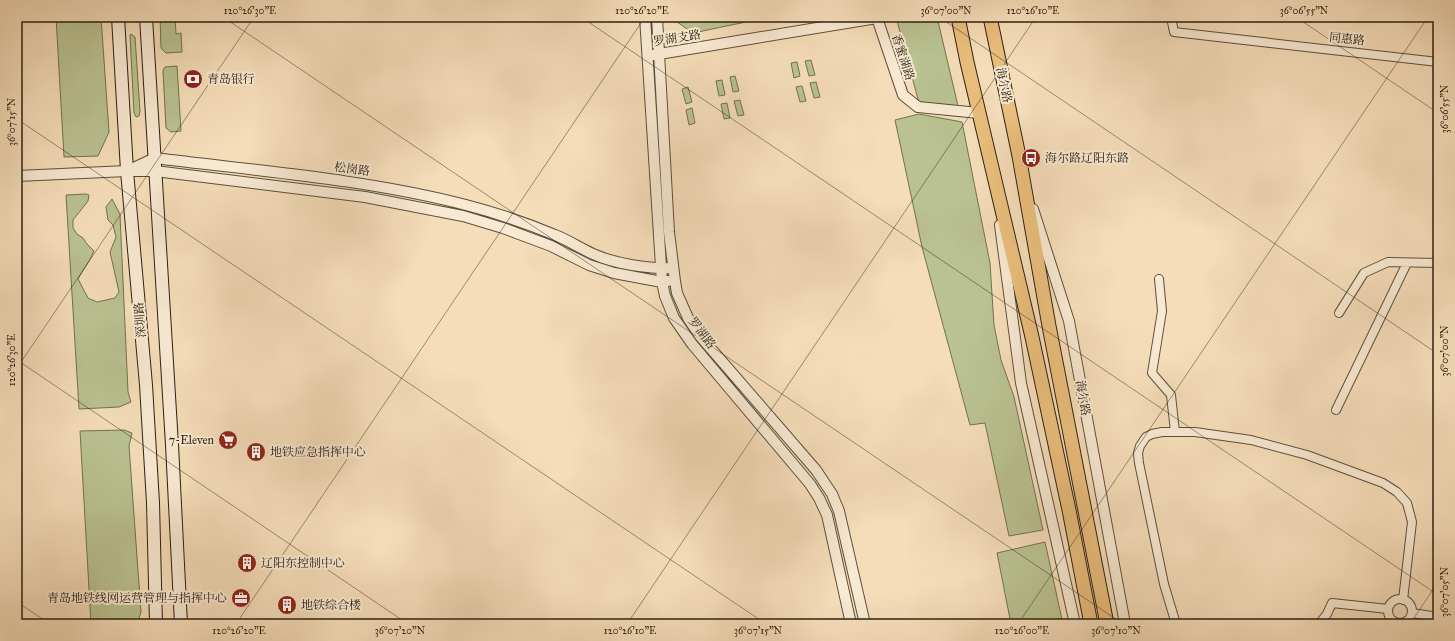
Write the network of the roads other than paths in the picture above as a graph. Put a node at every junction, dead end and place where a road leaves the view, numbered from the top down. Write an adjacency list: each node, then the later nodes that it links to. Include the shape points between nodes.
1 (118, 17): 18 (main road, 深圳路)
2 (146, 17): 17 (main road, 深圳路)
3 (645, 17): 12 (street, 罗湖路)
4 (657, 17): 11 (street)
5 (952, 17): 14 (main road)
6 (958, 17): 14 (main road)
7 (990, 17): 13 (main road, 海尔路)
8 (995, 17): 13 (main road)
9 (1170, 17): 15 (street, 同惠路, via 1174,32)
10 (877, 18): 11 (street, 罗湖支路); 16 (street, 香蜜湖路, via 902,95 918,107)
11 (659, 54): 12 (street, 罗湖支路); 25 (street)
12 (647, 55): 26 (street, 罗湖路)
13 (998, 58): 22 (main road, 海尔路)
14 (967, 62): 16 (main road)
15 (1438, 62)
16 (979, 113): 20 (main road)
17 (155, 158): 18 (street); 19 (main road, 深圳路); 26 (street, 松岗路, via 365,184 465,204 556,235 594,254 616,261)
18 (127, 170): 19 (street); 21 (street); 37 (main road, 深圳路, via 153,503)
19 (155, 171): 29 (street, via 365,197 463,216 551,246 589,265 614,273); 39 (main road, 深圳路)
20 (994, 175): 42 (street, via 1020,383); 43 (main road, via 1032,337)
21 (17, 176)
22 (1023, 176): 44 (main road, 海尔路, via 1049,326); 45 (street, 海尔路, via 1069,321)
23 (1407, 263): 24 (street); 30 (street, via 1388,262 1364,273); 31 (street)
24 (1438, 264)
25 (673, 268): 26 (street, 松岗路); 28 (street)
26 (661, 269): 29 (street, 罗湖路)
27 (1159, 279): 32 (street, via 1162,310 1152,373 1171,395)
28 (674, 281): 29 (street); 41 (street, via 688,318 700,336 816,470 832,494 839,511)
29 (662, 282): 40 (street, 罗湖路, via 674,318 692,344 819,498 827,516)
30 (1339, 313)
31 (1336, 410)
32 (1175, 432): 33 (street, via 1195,432 1251,440 1307,455 1383,483 1397,492 1407,503 1412,522); 46 (street, via 1152,434 1146,438 1140,446 1138,463 1164,584)
33 (1403, 600): 34 (street, via 1392,602); 35 (street, via 1410,605)
34 (1388, 609): 47 (street, via 1332,602); 48 (street, via 1389,617)
35 (1412, 613): 36 (street); 48 (street, via 1406,622)
36 (1438, 617)
37 (155, 618): 38 (street)
38 (151, 624)
39 (181, 624)
40 (851, 624)
41 (865, 624)
42 (1075, 624)
43 (1091, 624)
44 (1107, 624)
45 (1125, 624)
46 (1176, 624)
47 (1319, 624)
48 (1398, 624)

